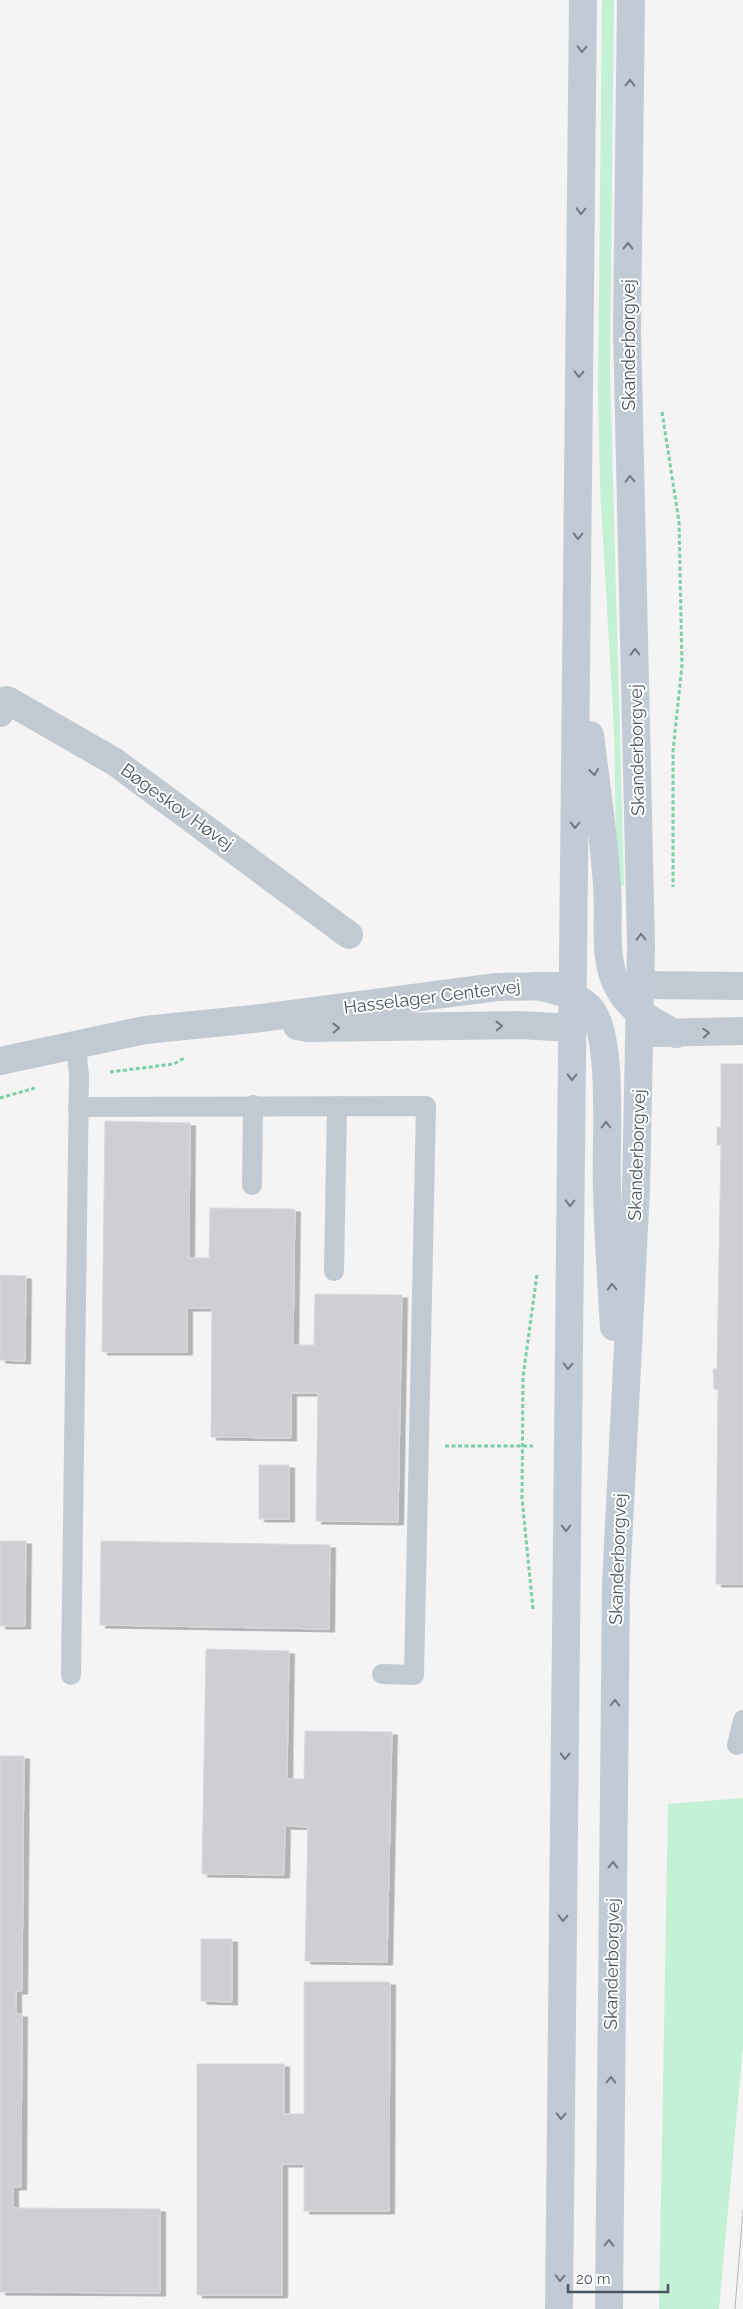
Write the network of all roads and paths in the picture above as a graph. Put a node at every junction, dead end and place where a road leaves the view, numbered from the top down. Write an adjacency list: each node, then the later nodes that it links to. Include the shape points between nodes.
1 (583, 0): 4 (main road, one-way to 4)
2 (631, 0): 8 (main road, Skanderborgvej, one-way to 2, via 640,848 627,330)
3 (679, 522): 6 (path, via 682,665 673,752)
4 (577, 619): 8 (main road, one-way to 8, via 608,886 609,946); 10 (main road, one-way to 10)
5 (0, 713): 7 (street, Bøgeskov Høvej, via 7,700 115,762)
6 (673, 888)
7 (350, 935)
8 (629, 986): 9 (street); 10 (main road, Hasselager Centervej); 12 (main road, Skanderborgvej)
9 (743, 986)
10 (573, 991): 11 (street, Hasselager Centervej, via 536,986 497,986); 13 (main road); 14 (main road, via 592,1011)
11 (253, 1019): 13 (street, Hasselager Centervej, one-way to 13, via 308,1028 519,1025); 16 (street, Hasselager Centervej, via 145,1030)
12 (640, 1023): 14 (main road, Hasselager Centervej); 15 (street, one-way to 15, via 676,1034); 25 (main road, Skanderborgvej, via 636,1189)
13 (572, 1028): 14 (main road, Hasselager Centervej); 30 (main road, one-way to 30)
14 (601, 1030): 25 (main road, one-way to 14, via 606,1189 606,1077)
15 (743, 1031)
16 (76, 1043): 17 (street, Hasselager Centervej); 20 (lane)
17 (0, 1061)
18 (253, 1105): 19 (lane); 20 (lane); 21 (lane)
19 (337, 1106): 22 (lane); 23 (lane, via 426,1106)
20 (78, 1107): 27 (lane)
21 (252, 1185)
22 (334, 1271)
23 (419, 1446): 24 (path); 26 (lane, via 414,1675)
24 (533, 1446)
25 (621, 1476): 31 (main road, Skanderborgvej, one-way to 25, via 616,1584)
26 (382, 1674)
27 (72, 1675)
28 (743, 1720): 29 (lane)
29 (737, 1745)
30 (559, 2309)
31 (609, 2309)

